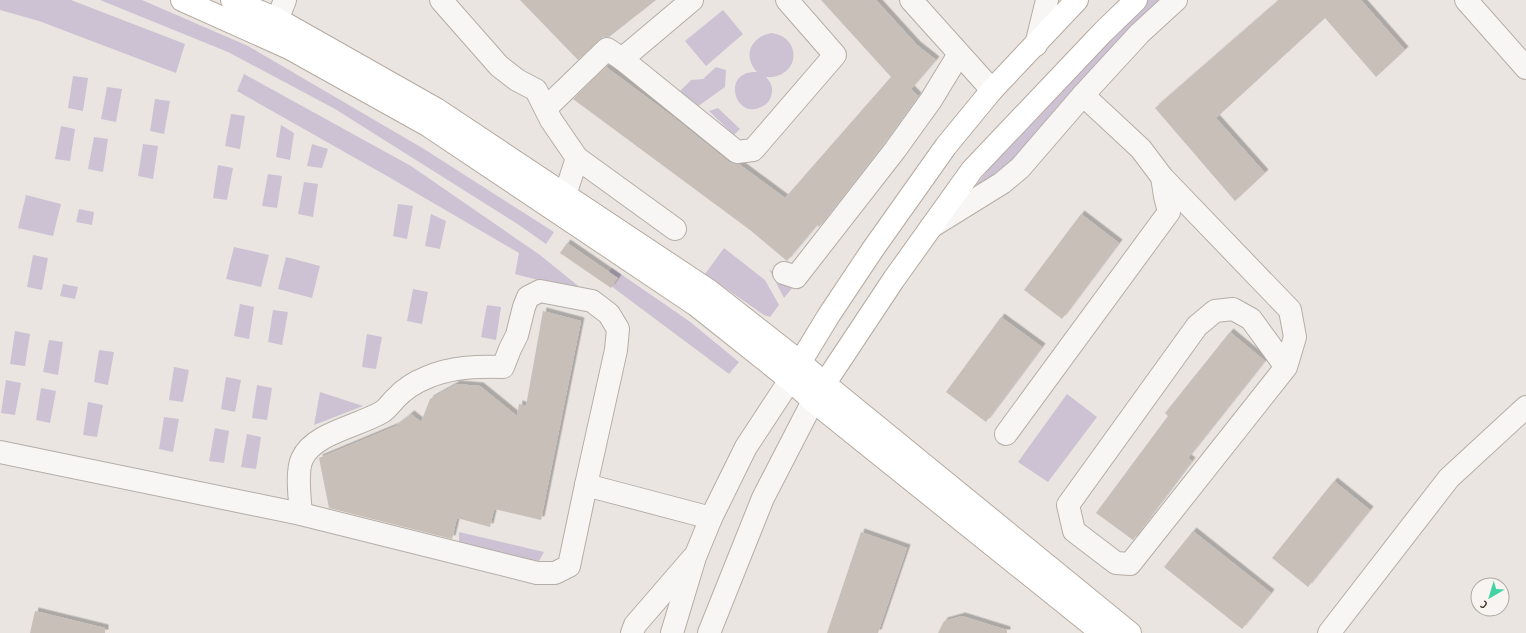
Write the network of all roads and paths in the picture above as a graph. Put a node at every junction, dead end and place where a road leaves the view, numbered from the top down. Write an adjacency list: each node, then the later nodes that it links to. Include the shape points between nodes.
1 (182, 0): 13 (main road)
2 (232, 0): 12 (main road)
3 (441, 0): 20 (street, via 499,66 536,90)
4 (692, 0): 16 (street)
5 (787, 0): 16 (street, via 835,55 753,150 737,152)
6 (911, 0): 15 (street)
7 (1047, 0): 14 (street)
8 (1077, 0): 14 (main road)
9 (1136, 0): 24 (main road, via 1097,37 972,170)
10 (1176, 0): 19 (street, via 1140,33)
11 (1466, 0): 17 (street)
12 (281, 9): 13 (street); 23 (main road)
13 (270, 39): 28 (main road, via 429,126)
14 (1036, 45): 18 (main road)
15 (959, 54): 18 (street); 26 (street, via 931,100 895,150 796,277)
16 (622, 59): 20 (street, via 607,49)
17 (1526, 68)
18 (992, 90): 28 (main road, via 946,146 873,249)
19 (1083, 95): 22 (street, via 1141,149); 24 (street, via 1020,168 1002,183)
20 (546, 108): 21 (street, via 551,120)
21 (577, 158): 23 (street); 25 (street)
22 (1162, 177): 27 (street, via 1290,310 1295,337); 31 (street, via 1169,212)
23 (565, 195): 28 (main road, via 708,290)
24 (931, 227): 29 (main road)
25 (675, 230)
26 (784, 273)
27 (1286, 367): 27 (street, via 1251,319 1233,309 1215,310 1197,326 1068,504 1074,531 1116,563 1130,564)
28 (795, 371): 29 (main road); 35 (street, via 746,447)
29 (819, 393): 39 (street, via 763,498); 40 (main road); 41 (main road)
30 (1526, 408): 42 (street, via 1449,478)
31 (1006, 434)
32 (0, 452): 34 (street)
33 (586, 485): 34 (street, via 569,566 555,574 537,573); 34 (street, via 616,350 618,329 608,314 592,302 540,291 528,297 517,336 503,367 482,366 448,370 428,376 413,383 384,411 312,445 302,459 298,485); 35 (street)
34 (301, 514)
35 (711, 518): 36 (street)
36 (698, 552): 37 (street, via 635,625); 38 (street)
37 (632, 633)
38 (672, 633)
39 (709, 633)
40 (1102, 633)
41 (1130, 633)
42 (1329, 633)

